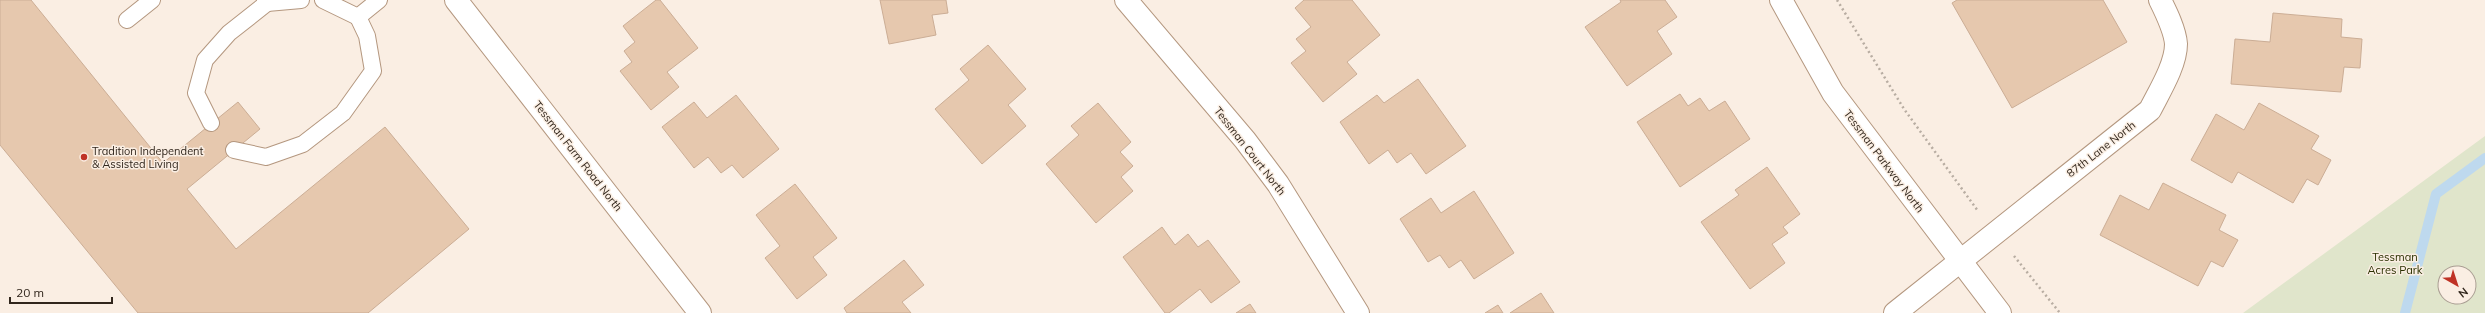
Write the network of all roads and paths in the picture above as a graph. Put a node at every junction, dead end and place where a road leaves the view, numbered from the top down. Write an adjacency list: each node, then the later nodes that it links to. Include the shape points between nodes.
1 (152, 0): 12 (lane)
2 (301, 0): 10 (lane)
3 (323, 0): 11 (lane)
4 (379, 0): 11 (lane)
5 (456, 0): 18 (street, Tessman Farm Road North)
6 (1126, 0): 19 (street, Tessman Court North, via 1245,140 1278,184)
7 (1781, 0): 17 (street, Tessman Parkway North, via 1833,93)
8 (1837, 0): 15 (path, via 1904,109)
9 (2160, 0): 17 (street, 87th Lane North, via 2176,44 2168,76 2150,110)
10 (266, 1): 13 (lane, via 229,34 205,60 196,93)
11 (358, 17): 14 (lane, via 367,36 373,71 343,113 303,144 266,157)
12 (128, 20)
13 (212, 123)
14 (234, 150)
15 (1981, 214)
16 (2014, 255): 22 (path)
17 (1959, 262): 20 (street, 87th Lane North); 21 (street, Tessman Parkway North)
18 (700, 313)
19 (1358, 313)
20 (1895, 313)
21 (2000, 313)
22 (2060, 313)

